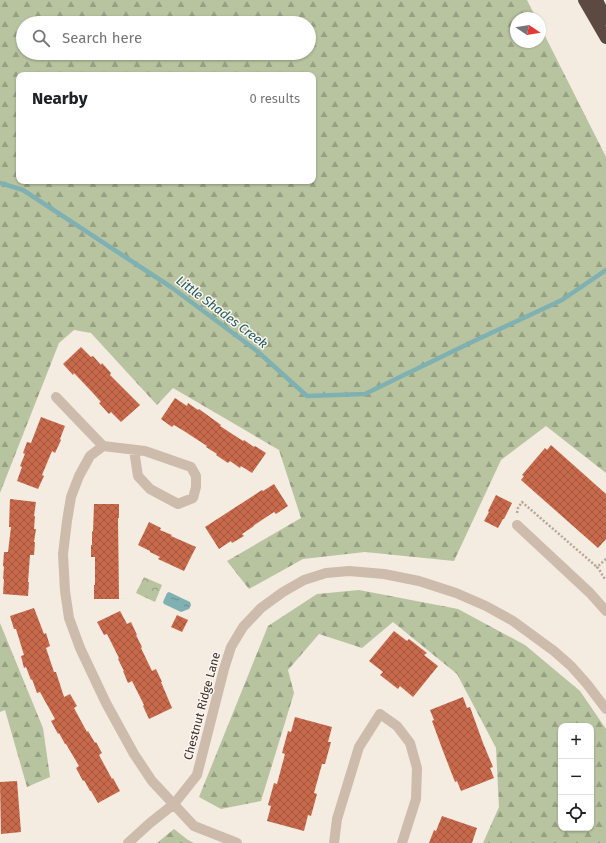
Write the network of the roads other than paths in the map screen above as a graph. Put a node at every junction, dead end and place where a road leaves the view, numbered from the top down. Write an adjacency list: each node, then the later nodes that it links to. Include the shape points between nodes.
1 (584, 0): 4 (highway)
2 (597, 0): 3 (highway)
3 (606, 19)
4 (606, 38)
5 (56, 397): 6 (street)
6 (103, 446): 7 (street); 11 (street, via 90,456 79,476 66,521 63,554 69,618 106,703 134,754 152,780)
7 (134, 450): 7 (street, via 145,451 191,467 196,476 193,498 178,504 150,489 138,476)
8 (517, 525): 9 (street)
9 (606, 611)
10 (606, 709): 11 (street, Chestnut Ridge Lane, via 587,684 554,651 486,606 419,581 384,574 349,571 326,573 304,580 283,592 261,608 243,628 231,647 224,669 197,775)
11 (174, 804): 12 (street, Chestnut Ridge Lane); 13 (street, via 194,826)
12 (128, 843)
13 (237, 843)
14 (334, 843): 15 (street, via 337,819 359,747 380,714 397,726 410,743 417,768 416,799)
15 (402, 843)

